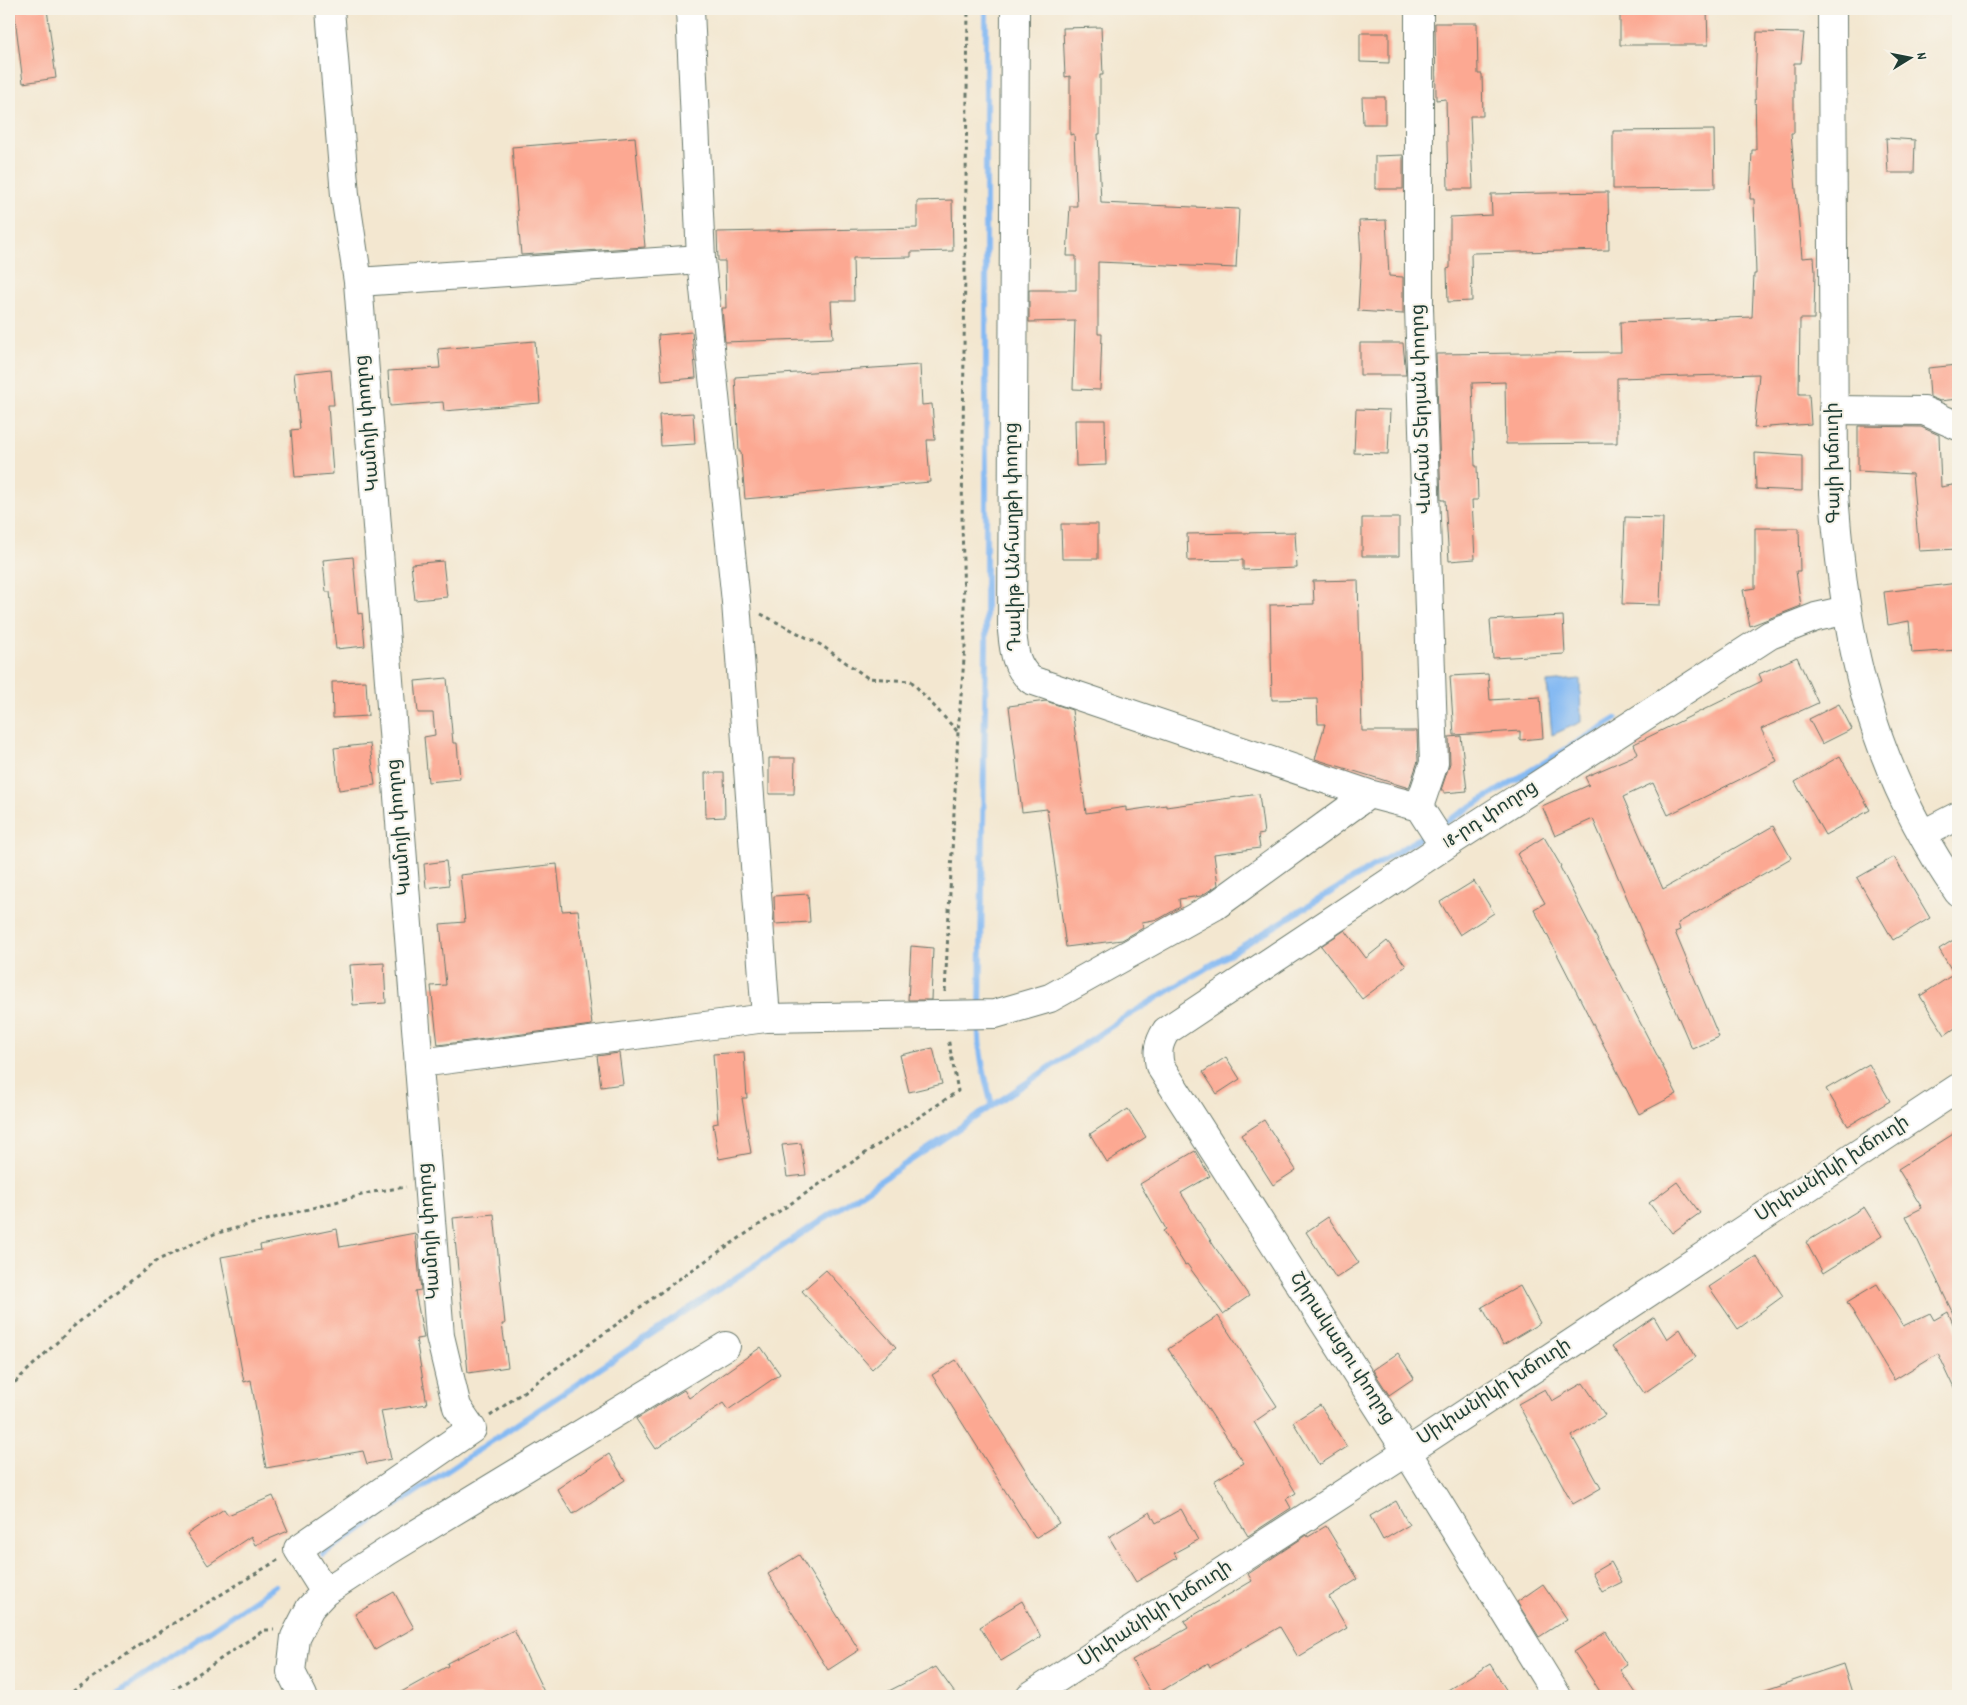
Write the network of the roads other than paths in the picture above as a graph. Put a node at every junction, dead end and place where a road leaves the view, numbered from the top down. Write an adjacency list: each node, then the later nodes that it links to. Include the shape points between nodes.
1 (330, 9): 7 (street, Կամոյի փողոց, via 345,195)
2 (690, 9): 6 (street)
3 (1015, 9): 11 (street, Դավիթ Անհաղթի փողոց, via 1012,631 1020,671 1031,680)
4 (1419, 9): 12 (street, Վահան Տերյան փողոց, via 1419,308 1434,763)
5 (1832, 9): 8 (street, Գայի խճուղի)
6 (701, 259): 7 (street); 17 (street, via 736,602)
7 (358, 282): 19 (street, Կամոյի փողոց)
8 (1834, 410): 9 (street, via 1924,411); 10 (street, Գայի խճուղի, via 1838,559)
9 (1958, 426)
10 (1847, 610): 14 (street, Գայի խճուղի, via 1854,655 1868,707 1894,776); 15 (street, 18-րդ փողոց, via 1816,617 1770,635)
11 (1369, 794): 12 (street, Դավիթ Անհաղթի փողոց); 17 (street, via 1216,906 1050,998 995,1014)
12 (1419, 807): 15 (street)
13 (1958, 816): 14 (street)
14 (1923, 834): 16 (street, Գայի խճուղի, via 1933,856)
15 (1444, 846): 18 (street, 18-րդ փողոց, via 1166,1031)
16 (1958, 892)
17 (766, 1018): 19 (street)
18 (1158, 1053): 22 (street, Շիրակացու փողոց, via 1160,1066)
19 (420, 1063): 23 (street, Կամոյի փողոց, via 440,1336 457,1407 472,1429 298,1549)
20 (1958, 1088): 22 (street, Սիփանիկի խճուղի)
21 (726, 1346): 23 (street)
22 (1407, 1452): 24 (street, Սիփանիկի խճուղի); 26 (street, Շիրակացու փողոց)
23 (325, 1592): 25 (street, via 310,1608 295,1637 292,1672)
24 (1045, 1692)
25 (303, 1696)
26 (1556, 1696)

